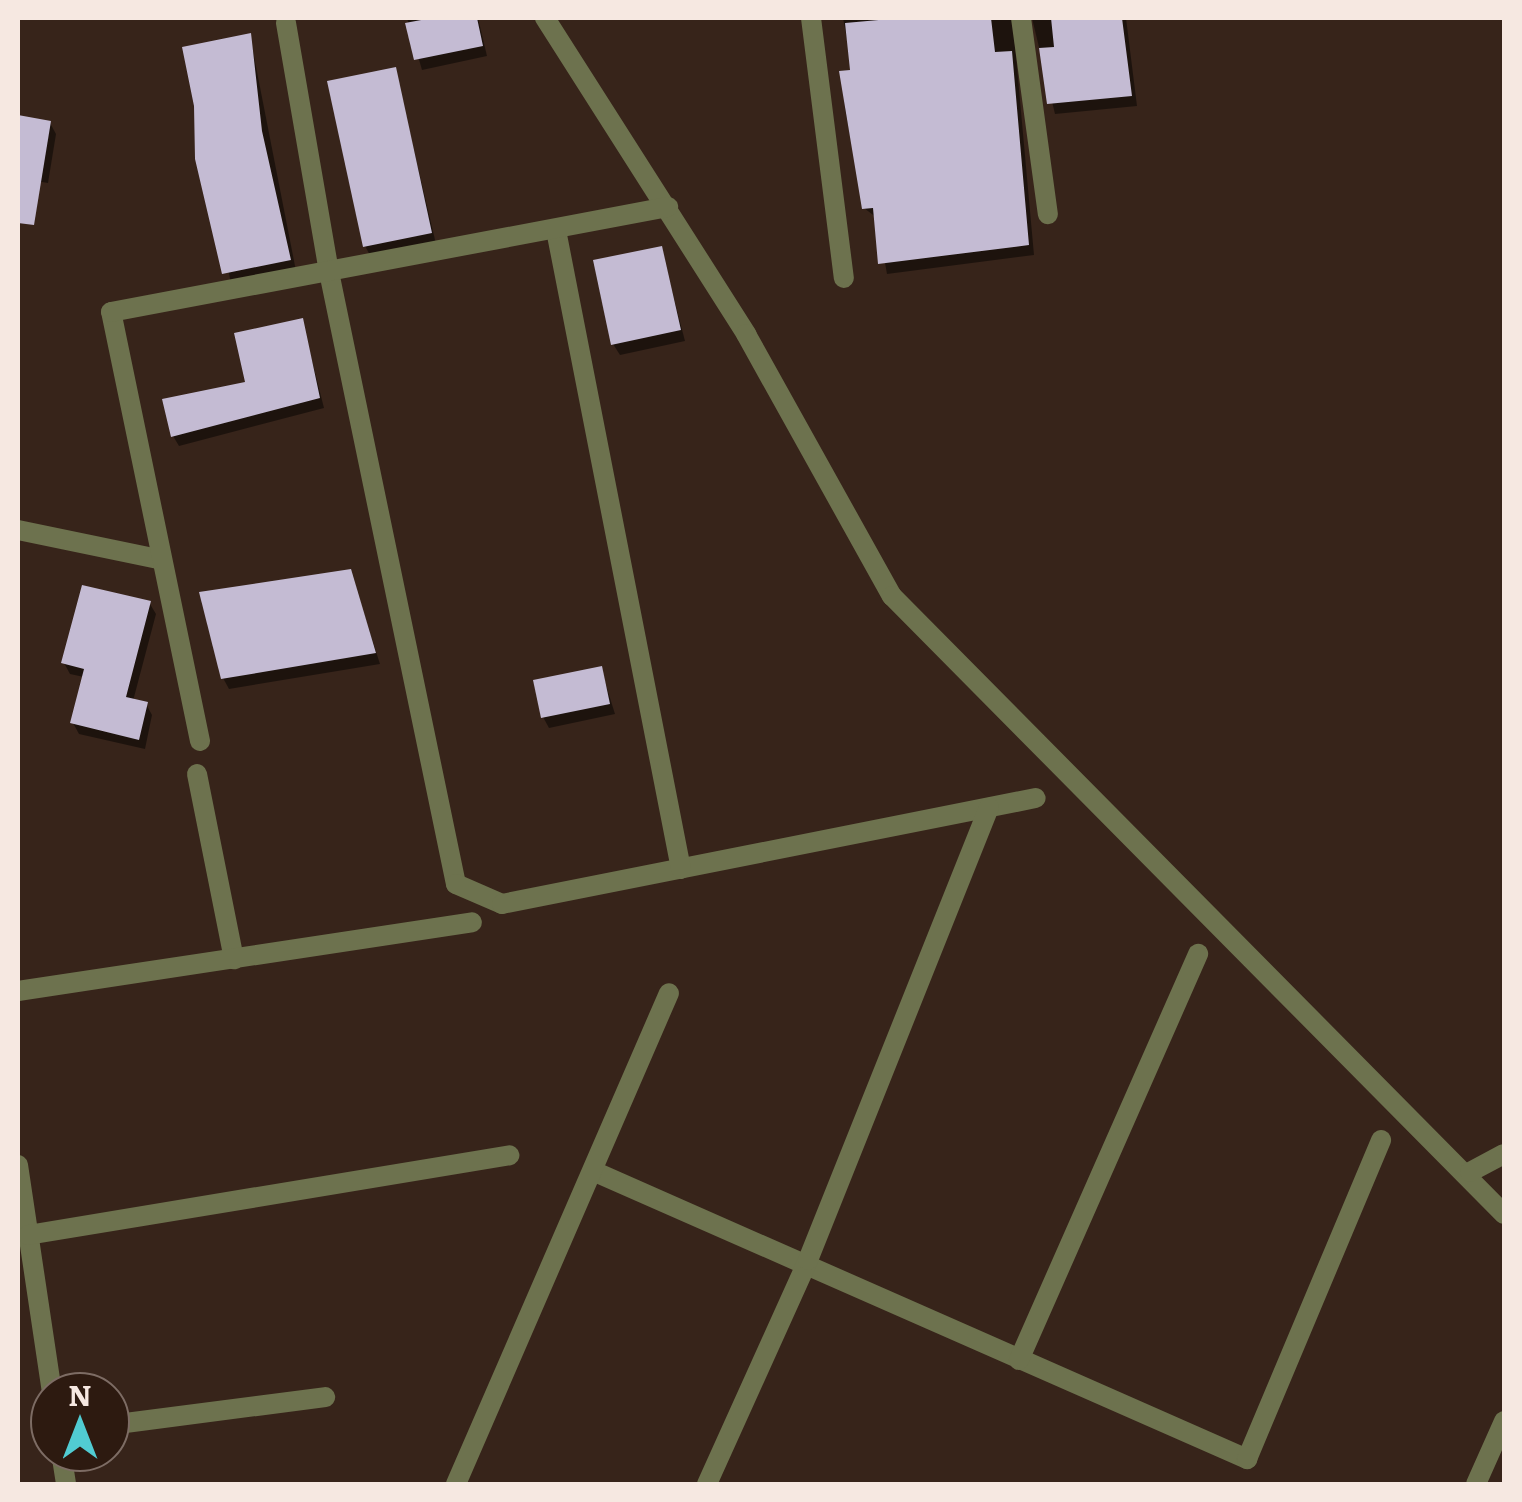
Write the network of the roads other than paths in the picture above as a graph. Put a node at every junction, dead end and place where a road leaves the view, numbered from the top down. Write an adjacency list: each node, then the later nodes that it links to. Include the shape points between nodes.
1 (544, 18): 5 (street)
2 (811, 18): 9 (street)
3 (1021, 18): 6 (street)
4 (286, 23): 8 (street)
5 (668, 208): 7 (street); 27 (street, via 892,596)
6 (1048, 214)
7 (556, 230): 8 (street); 16 (street)
8 (330, 272): 11 (street, via 111,312); 16 (street, via 456,884 502,904)
9 (844, 278)
10 (18, 530): 11 (street)
11 (158, 559): 12 (street)
12 (200, 742)
13 (197, 774): 19 (street)
14 (1036, 798): 15 (street)
15 (989, 808): 16 (street); 30 (street)
16 (680, 869)
17 (472, 922): 19 (street)
18 (1198, 954): 31 (street)
19 (234, 960): 20 (street)
20 (18, 991)
21 (669, 993): 26 (street)
22 (1381, 1140): 31 (street, via 1247,1459)
23 (1504, 1154): 27 (street)
24 (509, 1155): 29 (street)
25 (18, 1166): 29 (street)
26 (592, 1171): 30 (street); 36 (street)
27 (1470, 1172): 28 (street)
28 (1504, 1214)
29 (28, 1235): 32 (street)
30 (805, 1267): 31 (street); 37 (street)
31 (1019, 1360)
32 (49, 1372)
33 (325, 1397): 34 (street)
34 (130, 1422)
35 (1504, 1422): 38 (street)
36 (456, 1484)
37 (707, 1484)
38 (1476, 1484)

